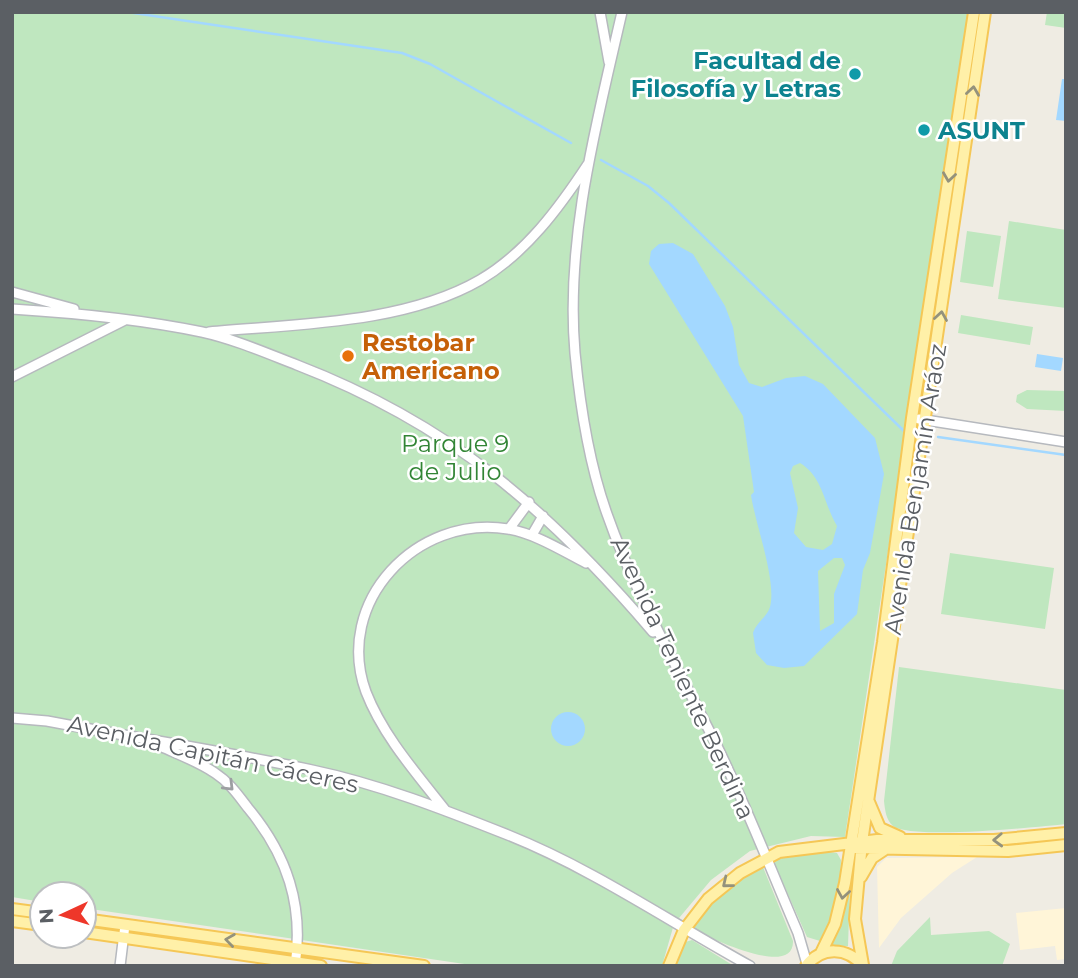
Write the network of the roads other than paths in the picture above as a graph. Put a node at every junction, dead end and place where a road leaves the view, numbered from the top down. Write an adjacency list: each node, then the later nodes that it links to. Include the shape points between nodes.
1 (600, 12): 5 (street)
2 (622, 12): 5 (street, Avenida Teniente Berdina)
3 (974, 12): 13 (main road, Avenida Benjamín Aráoz, one-way to 13)
4 (985, 12): 14 (main road, Avenida Benjamín Aráoz, one-way to 4)
5 (610, 67): 6 (street, Avenida Teniente Berdina)
6 (591, 160): 11 (street, via 559,208 517,252 482,279 453,293 368,316); 21 (street, Avenida Teniente Berdina, via 576,247 577,362 588,439 606,512)
7 (12, 292): 9 (street)
8 (12, 309): 9 (street)
9 (93, 314): 10 (street)
10 (126, 319): 11 (street); 12 (street)
11 (204, 333): 16 (street, via 326,376 373,399 459,447)
12 (12, 377)
13 (912, 418): 14 (street); 29 (main road, Avenida Benjamín Aráoz)
14 (925, 420): 15 (street); 24 (main road, Avenida Benjamín Aráoz)
15 (1066, 442)
16 (529, 502): 17 (street); 18 (street)
17 (543, 516): 19 (street); 20 (street)
18 (509, 529): 19 (street, Avenida Teniente Berdina); 25 (street, Avenida Teniente Berdina, via 447,531 426,541 386,575 362,624 359,652 366,690 386,730)
19 (532, 535): 20 (street, Avenida Teniente Berdina)
20 (595, 567): 21 (street)
21 (661, 641): 31 (street, Avenida Teniente Berdina, via 717,746)
22 (12, 718): 23 (street, Avenida Capitán Cáceres, via 47,720)
23 (149, 741): 25 (street, Avenida Capitán Cáceres, via 314,770); 39 (street, one-way to 39, via 217,774 255,816 289,874 296,897)
24 (868, 799): 27 (main road, via 880,828); 29 (main road, Avenida Benjamín Aráoz)
25 (447, 813): 35 (street, Avenida Capitán Cáceres, via 511,836 657,910)
26 (1066, 833): 27 (main road, one-way to 27)
27 (909, 840): 29 (main road)
28 (1066, 845): 30 (main road, via 1008,851)
29 (858, 846): 30 (main road); 31 (main road, via 809,846); 32 (main road, Avenida Benjamín Aráoz); 40 (main road, Avenida Benjamín Aráoz, one-way to 40, via 841,906)
30 (884, 850): 32 (main road, via 869,862)
31 (765, 858): 35 (main road, one-way to 35, via 715,892); 38 (street, Avenida Teniente Berdina)
32 (858, 886): 43 (main road, Avenida Benjamín Aráoz, via 856,926)
33 (98, 921): 34 (main road)
34 (125, 925): 37 (street); 39 (main road, one-way to 34)
35 (684, 930): 47 (main road); 48 (street, Avenida Capitán Cáceres)
36 (98, 934): 37 (main road)
37 (123, 938): 41 (main road); 44 (street)
38 (800, 938): 40 (street); 42 (street, Avenida Teniente Berdina)
39 (298, 950): 41 (street); 46 (main road)
40 (819, 954): 42 (main road); 43 (main road, via 839,951)
41 (296, 964): 45 (main road)
42 (806, 965)
43 (863, 965)
44 (120, 966)
45 (321, 966)
46 (424, 966)
47 (669, 966)
48 (750, 966)

